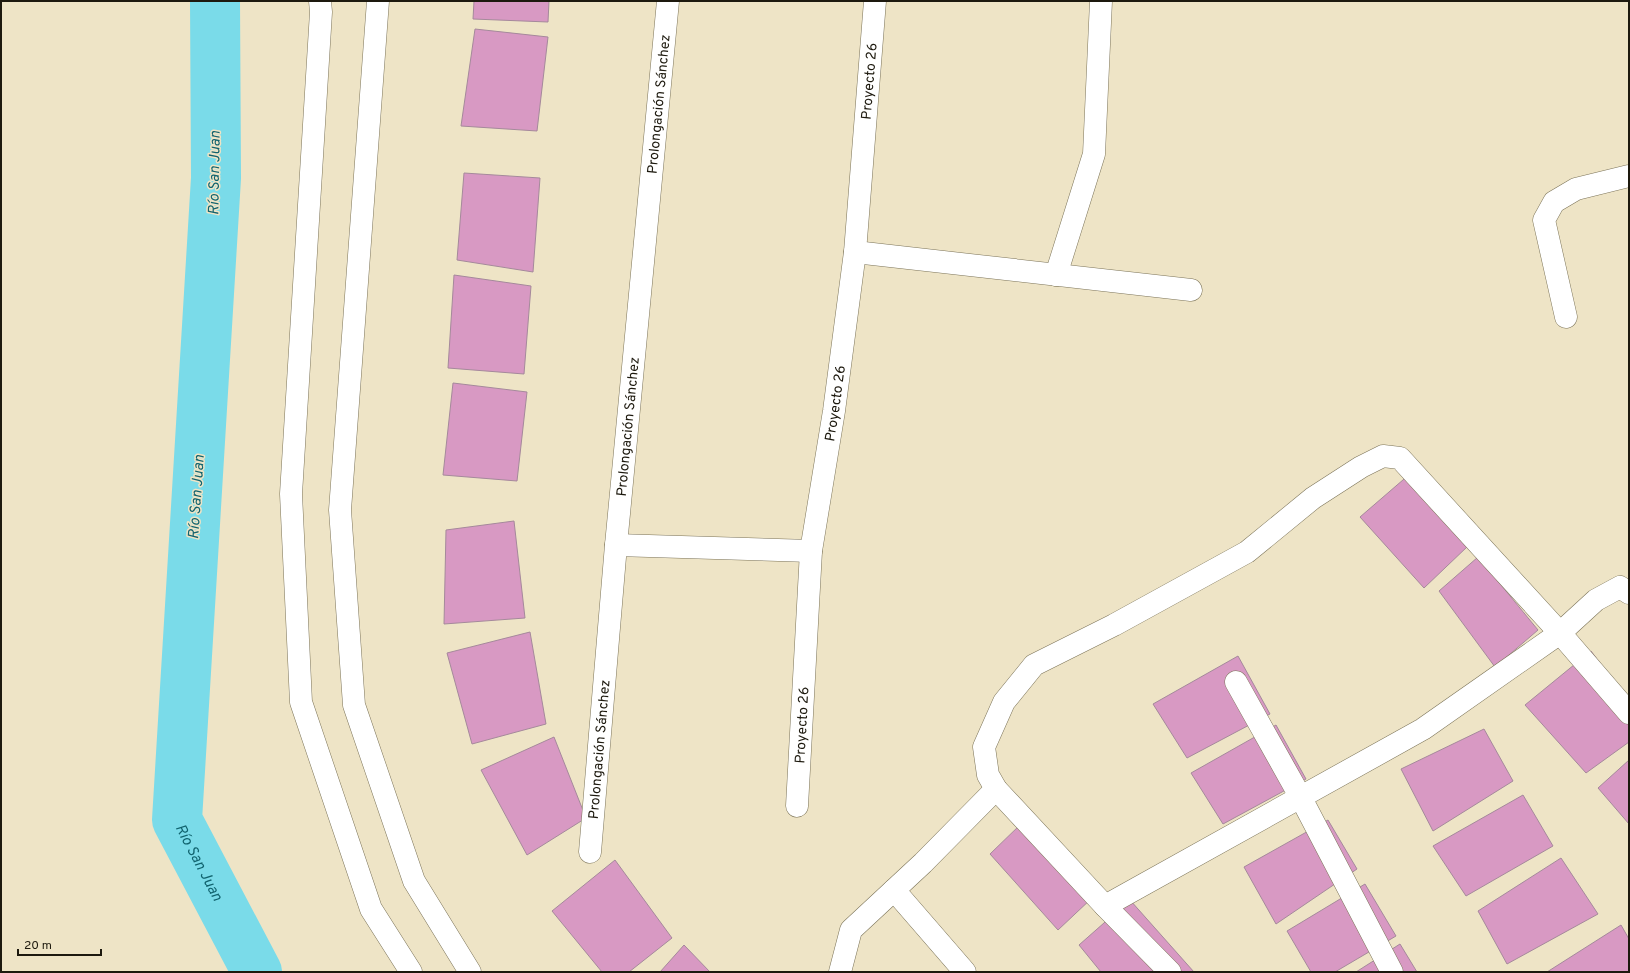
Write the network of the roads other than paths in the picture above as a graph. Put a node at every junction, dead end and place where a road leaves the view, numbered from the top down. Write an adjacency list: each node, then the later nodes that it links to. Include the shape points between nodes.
1 (320, 1): 23 (street, via 291,494 301,702 371,909)
2 (378, 1): 24 (street, via 340,510 354,705 414,881)
3 (668, 1): 11 (street, Prolongación Sánchez)
4 (875, 1): 7 (street, Proyecto 26)
5 (1101, 1): 8 (street, via 1094,154)
6 (1629, 176): 10 (street, via 1576,189 1554,202 1544,220)
7 (854, 252): 8 (street); 12 (street, Proyecto 26, via 834,411)
8 (1056, 275): 9 (street)
9 (1191, 290)
10 (1566, 317)
11 (616, 545): 12 (street); 20 (street, Prolongación Sánchez)
12 (811, 552): 19 (street, Proyecto 26)
13 (1629, 593): 14 (street, via 1620,587 1596,600)
14 (1560, 633): 16 (street); 17 (street, via 1400,458 1383,456 1313,498 1247,552 1114,625 1034,665 1004,702 984,747 988,775); 18 (street, via 1423,729)
15 (1236, 682): 18 (street)
16 (1629, 713)
17 (996, 789): 21 (street); 22 (street)
18 (1301, 798): 22 (street); 28 (street)
19 (797, 806)
20 (590, 852)
21 (894, 890): 25 (street, via 852,930); 26 (street)
22 (1105, 906): 27 (street)
23 (411, 972)
24 (470, 972)
25 (840, 972)
26 (965, 972)
27 (1170, 972)
28 (1392, 972)

